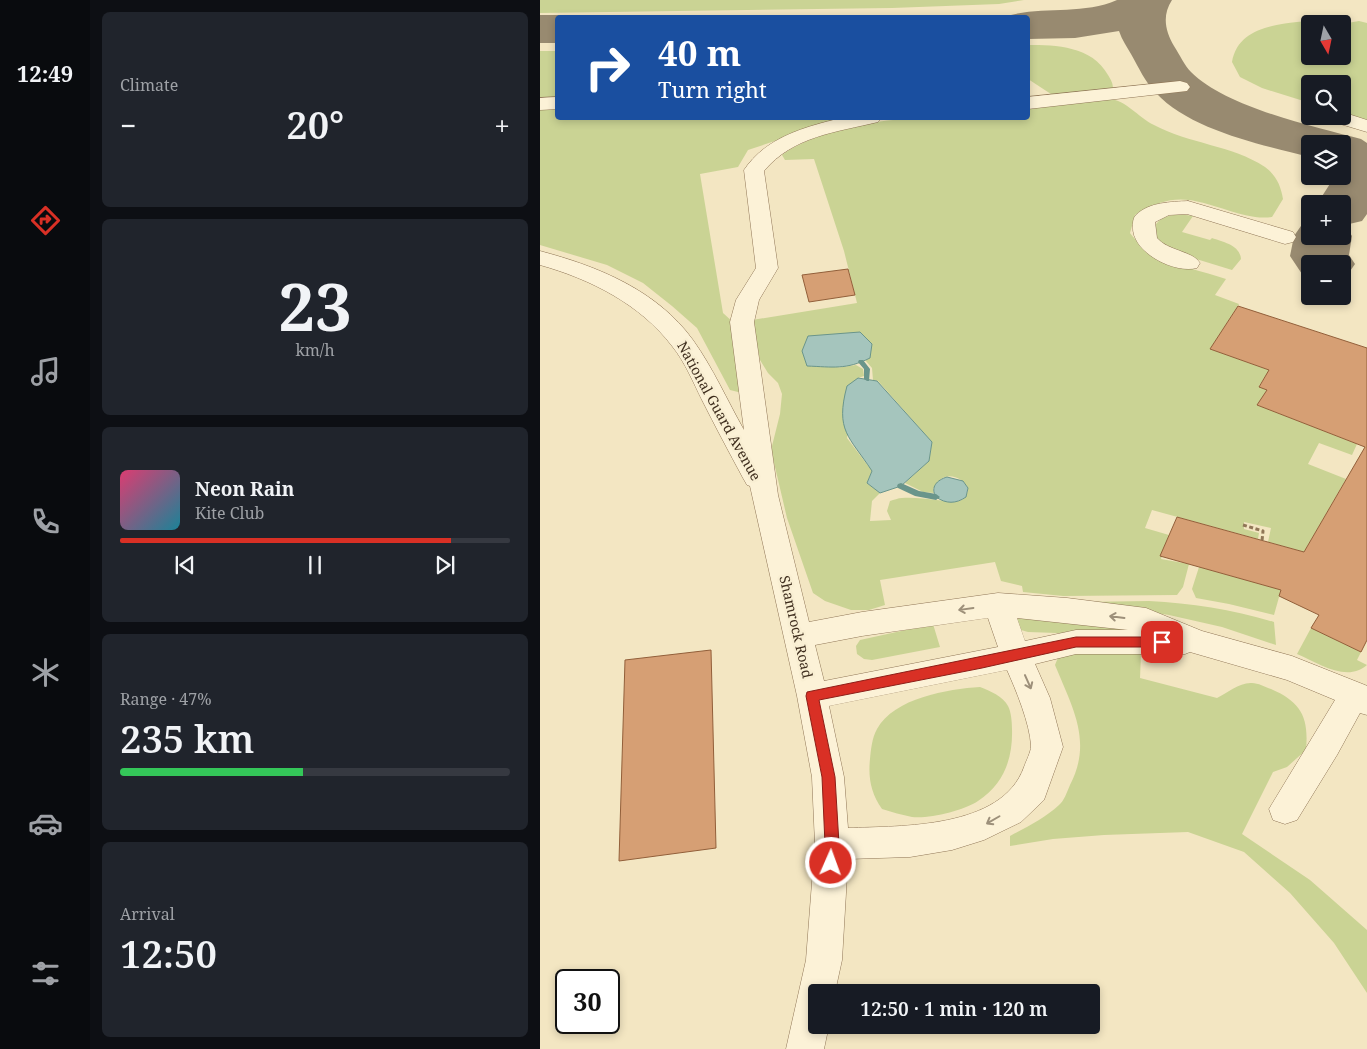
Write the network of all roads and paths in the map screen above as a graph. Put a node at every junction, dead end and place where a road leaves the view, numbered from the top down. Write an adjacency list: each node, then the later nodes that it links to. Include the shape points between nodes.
1 (1180, 87): 2 (street)
2 (1031, 99)
3 (555, 103): 4 (street)
4 (540, 104)
5 (860, 120): 11 (street, Shamrock Road, via 833,125 785,144 771,152 754,170 768,268 743,308 742,322)
6 (1351, 121): 7 (street)
7 (1367, 126)
8 (1285, 237): 10 (street, via 1188,207 1164,209 1144,219 1144,235 1152,246)
9 (540, 258): 11 (street, National Guard Avenue, via 594,276 625,292 657,316 680,339)
10 (1189, 263)
11 (765, 495): 15 (street, Shamrock Road)
12 (1243, 525): 13 (path, via 1263,531)
13 (1262, 540)
14 (998, 605): 15 (street, one-way to 15); 16 (street, one-way to 14, via 1146,620); 17 (street)
15 (798, 636): 18 (street, Shamrock Road)
16 (1196, 642): 17 (street, via 1076,642); 19 (street, via 1292,669)
17 (1016, 656): 18 (street); 21 (street, one-way to 21, via 1036,698 1047,747 1032,790 1009,811 984,825 952,834 910,841)
18 (812, 696): 21 (street, Shamrock Road, via 828,777)
19 (1361, 698): 20 (street)
20 (1285, 809)
21 (832, 844): 22 (street, Shamrock Road, via 824,960)
22 (819, 984)
23 (808, 1034): 24 (street)
24 (805, 1049)

